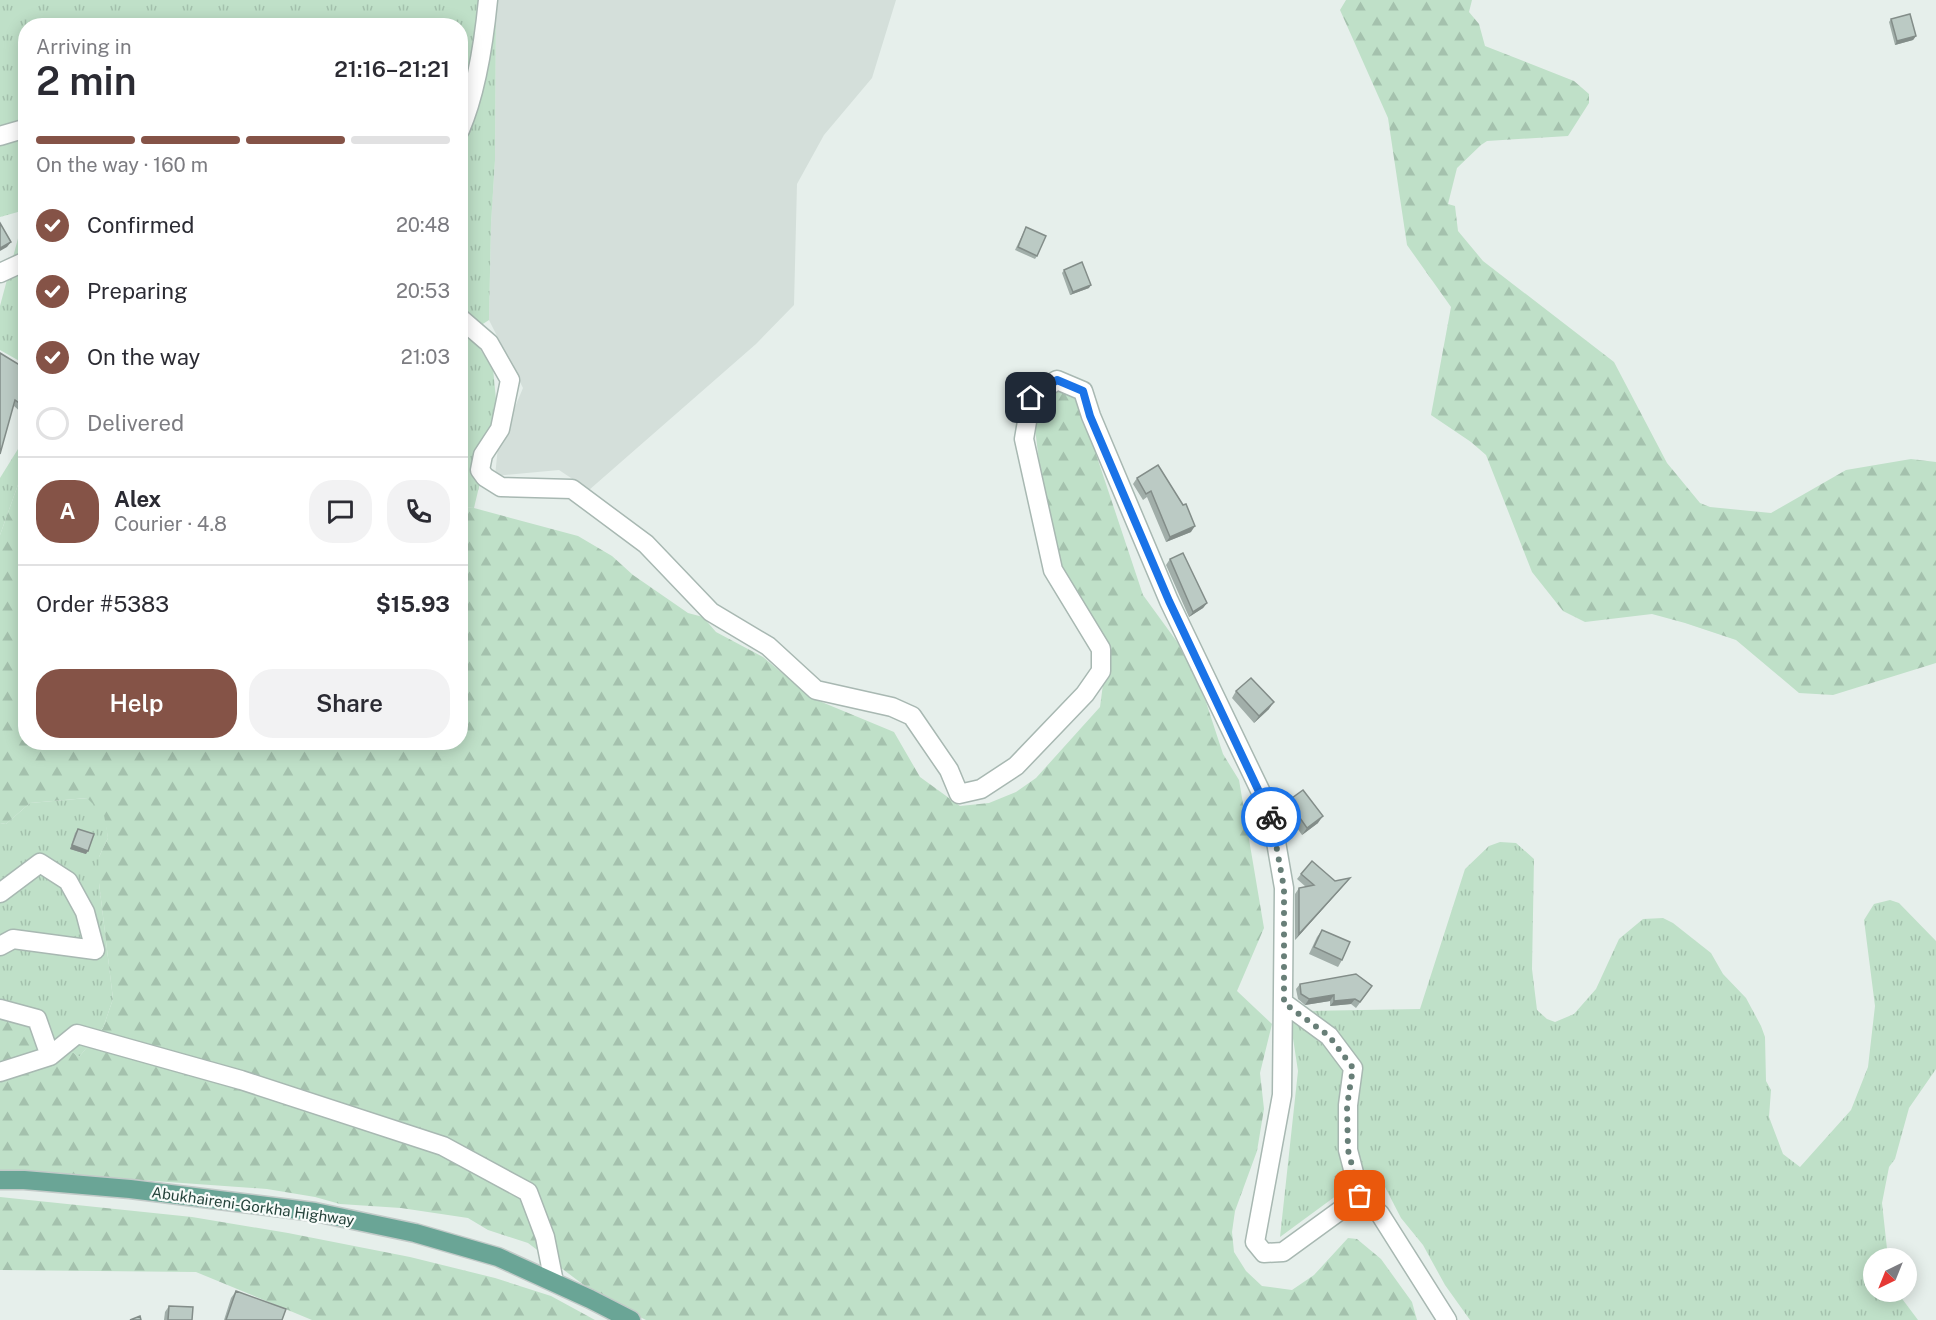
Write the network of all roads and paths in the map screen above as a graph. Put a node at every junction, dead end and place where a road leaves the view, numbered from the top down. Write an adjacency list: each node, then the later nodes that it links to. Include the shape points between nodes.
1 (488, 0): 2 (street)
2 (468, 112)
3 (18, 131): 4 (street)
4 (0, 136)
5 (18, 265): 6 (street)
6 (0, 273)
7 (468, 325): 10 (street, via 489,343 510,380 500,429 483,455 480,470 485,477 501,488 572,489 646,544 711,612 768,646 816,690 892,707 912,716 949,770 959,794 981,789 1016,766 1085,694 1101,671 1101,649 1053,570 1024,439 1031,398 1057,380 1083,391 1169,601 1271,813 1284,888)
8 (0, 893): 9 (street, via 39,863 68,881 85,912 95,950 13,939)
9 (0, 946)
10 (1284, 1003): 15 (street, via 1329,1036 1353,1068 1347,1106 1348,1150); 15 (street, via 1282,1095 1254,1242 1264,1253 1282,1252)
11 (0, 1009): 12 (street, via 37,1019)
12 (50, 1056): 13 (street); 16 (street, via 77,1034 241,1080 443,1146 528,1192 545,1237)
13 (0, 1072)
14 (0, 1180): 16 (main road, Abukhaireni-Gorkha Highway, via 130,1189 315,1212 498,1257)
15 (1360, 1196): 18 (street, via 1380,1214)
16 (554, 1282): 17 (main road, Abukhaireni-Gorkha Highway)
17 (631, 1320)
18 (1447, 1320)

